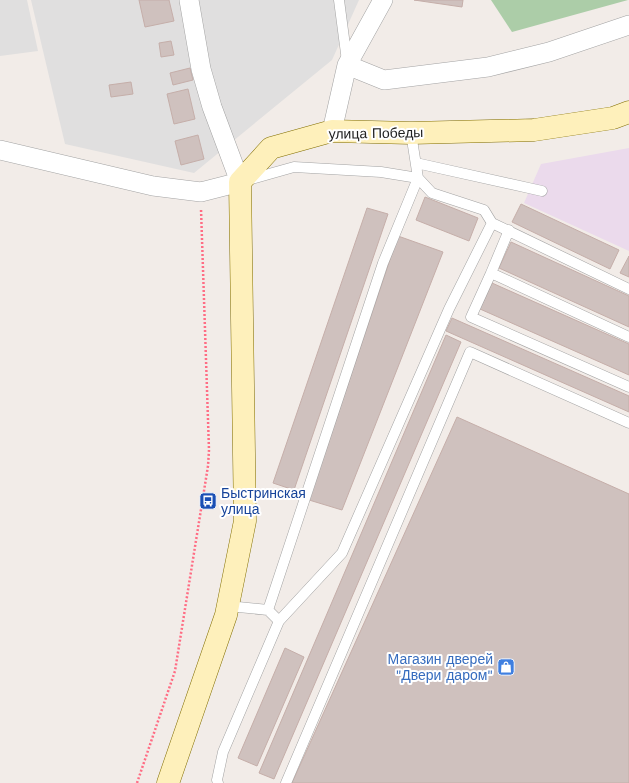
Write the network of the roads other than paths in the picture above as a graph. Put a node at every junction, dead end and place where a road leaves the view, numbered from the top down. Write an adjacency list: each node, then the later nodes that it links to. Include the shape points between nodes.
1 (189, 0): 12 (street, via 201,69)
2 (339, 0): 5 (lane)
3 (383, 0): 5 (street)
4 (629, 25): 5 (street, via 549,52 488,67 384,80)
5 (347, 65): 7 (street)
6 (629, 112): 8 (street, улица Победы, via 613,118 534,130)
7 (332, 131): 8 (street, улица Победы); 12 (street, улица Победы, via 271,148)
8 (411, 133): 10 (lane)
9 (0, 150): 12 (street, via 153,186 201,192)
10 (416, 163): 11 (lane); 13 (lane)
11 (418, 178): 12 (lane, via 381,172 294,167); 14 (lane, via 432,193 484,210); 22 (lane, via 383,263)
12 (240, 182): 21 (street, via 245,521)
13 (542, 191)
14 (492, 223): 15 (lane); 23 (lane, via 448,309 342,553)
15 (509, 230): 16 (lane); 17 (lane)
16 (491, 273): 18 (lane); 19 (lane, via 471,317)
17 (629, 289)
18 (629, 337)
19 (629, 387)
20 (629, 423): 26 (lane, via 470,352)
21 (228, 606): 22 (lane); 24 (street)
22 (268, 610): 23 (lane)
23 (279, 621): 25 (lane, via 223,752)
24 (168, 783)
25 (218, 783)
26 (286, 783)

